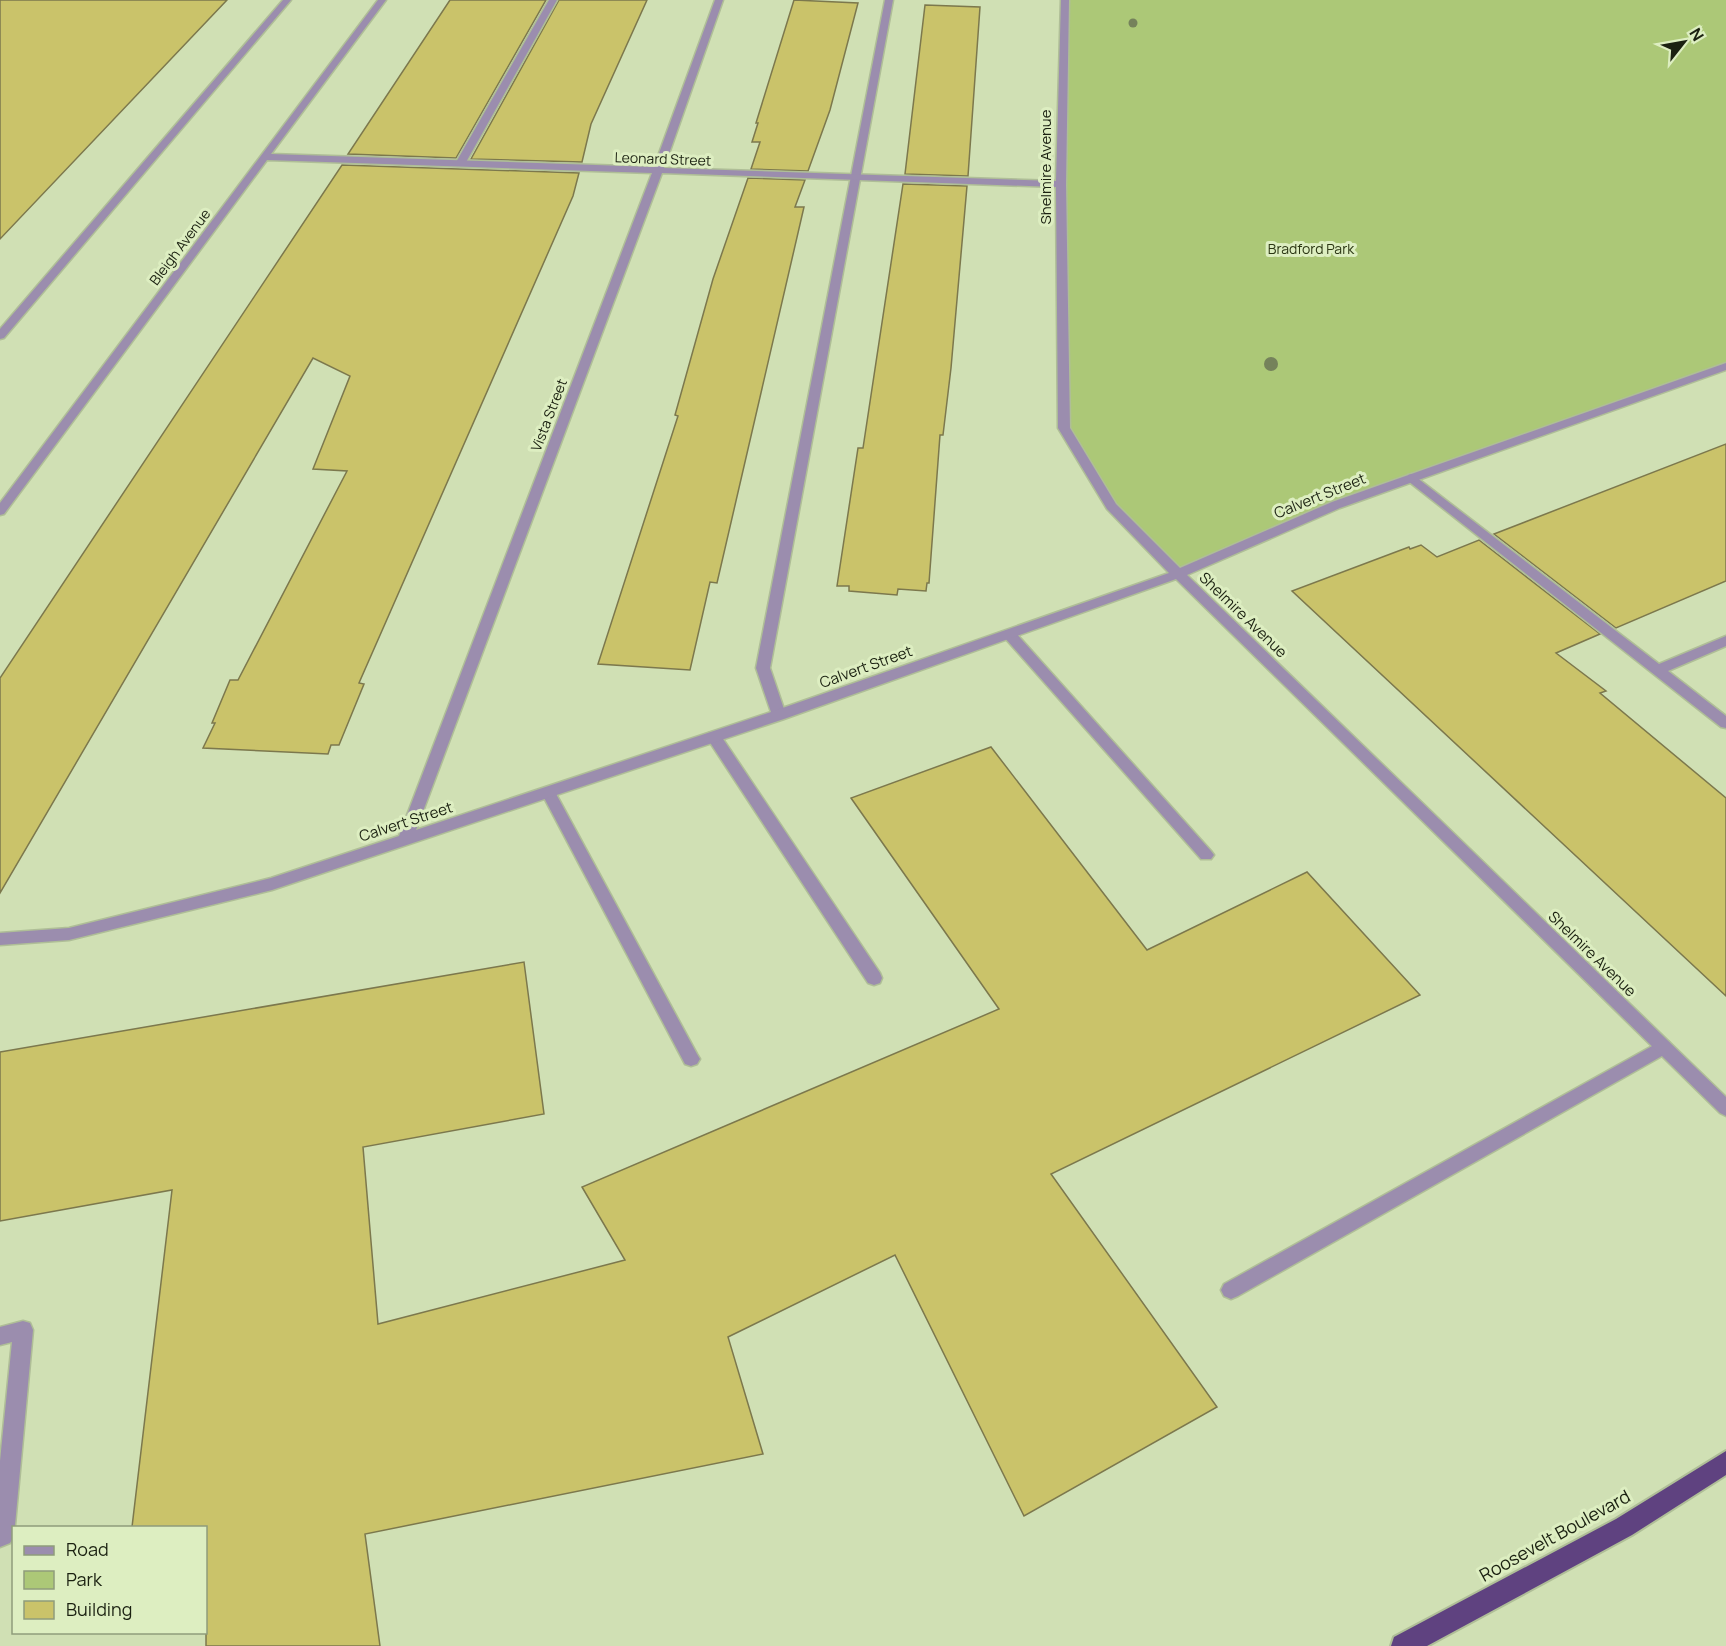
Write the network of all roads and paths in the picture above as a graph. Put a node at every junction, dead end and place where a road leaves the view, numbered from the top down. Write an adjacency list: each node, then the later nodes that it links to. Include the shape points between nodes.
1 (287, 0): 12 (street)
2 (382, 0): 7 (street, Bleigh Avenue)
3 (553, 0): 8 (street)
4 (719, 0): 9 (street, Vista Street)
5 (889, 0): 10 (street)
6 (1065, 0): 11 (street, Shelmire Avenue)
7 (264, 157): 8 (street, Leonard Street); 15 (street, Bleigh Avenue)
8 (460, 164): 9 (street, Leonard Street)
9 (657, 173): 10 (street, Leonard Street); 24 (street, Vista Street)
10 (856, 178): 11 (street, Leonard Street); 20 (street, via 763,668)
11 (1061, 184): 16 (street, Shelmire Avenue, via 1064,428 1111,506)
12 (0, 336)
13 (1726, 366): 14 (street, Calvert Street)
14 (1412, 478): 16 (street, Calvert Street, via 1336,505); 19 (street)
15 (0, 511)
16 (1178, 574): 17 (street, Calvert Street); 28 (street, Shelmire Avenue)
17 (1009, 634): 20 (street, Calvert Street); 25 (street)
18 (1726, 641): 19 (street)
19 (1658, 670): 21 (street)
20 (778, 715): 22 (street, Calvert Street)
21 (1726, 723)
22 (714, 737): 23 (street, Calvert Street); 27 (street)
23 (548, 792): 24 (street, Calvert Street); 29 (street)
24 (405, 840): 26 (street, Calvert Street, via 272,884 69,934)
25 (1206, 855)
26 (0, 939)
27 (874, 978)
28 (1663, 1047): 30 (street, Shelmire Avenue); 31 (street)
29 (691, 1059)
30 (1726, 1108)
31 (1231, 1290)
32 (0, 1336): 34 (street, via 23,1330)
33 (1726, 1462): 35 (highway, Roosevelt Boulevard, via 1623,1527)
34 (0, 1536)
35 (1403, 1646)

